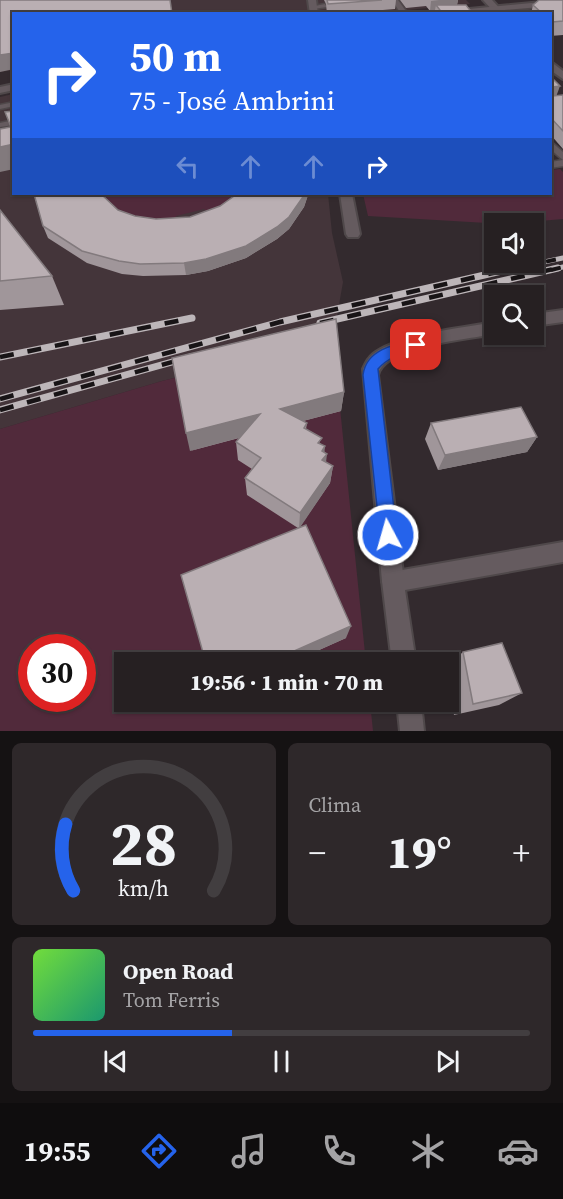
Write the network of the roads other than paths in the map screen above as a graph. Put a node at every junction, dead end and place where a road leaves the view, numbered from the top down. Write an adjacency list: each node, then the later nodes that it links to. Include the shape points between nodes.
1 (487, 0): 6 (street)
2 (563, 2): 6 (street)
3 (325, 6): 4 (lane)
4 (313, 7)
5 (563, 9): 8 (street)
6 (498, 11): 7 (street)
7 (473, 12)
8 (531, 12)
9 (552, 146): 10 (lane)
10 (563, 157)
11 (346, 195): 12 (street)
12 (352, 234)
13 (563, 315): 14 (street)
14 (544, 318)
15 (484, 330): 17 (street, via 396,349 371,367)
16 (563, 552): 17 (street)
17 (393, 580): 18 (street)
18 (403, 652)
19 (410, 712): 20 (street)
20 (412, 731)

